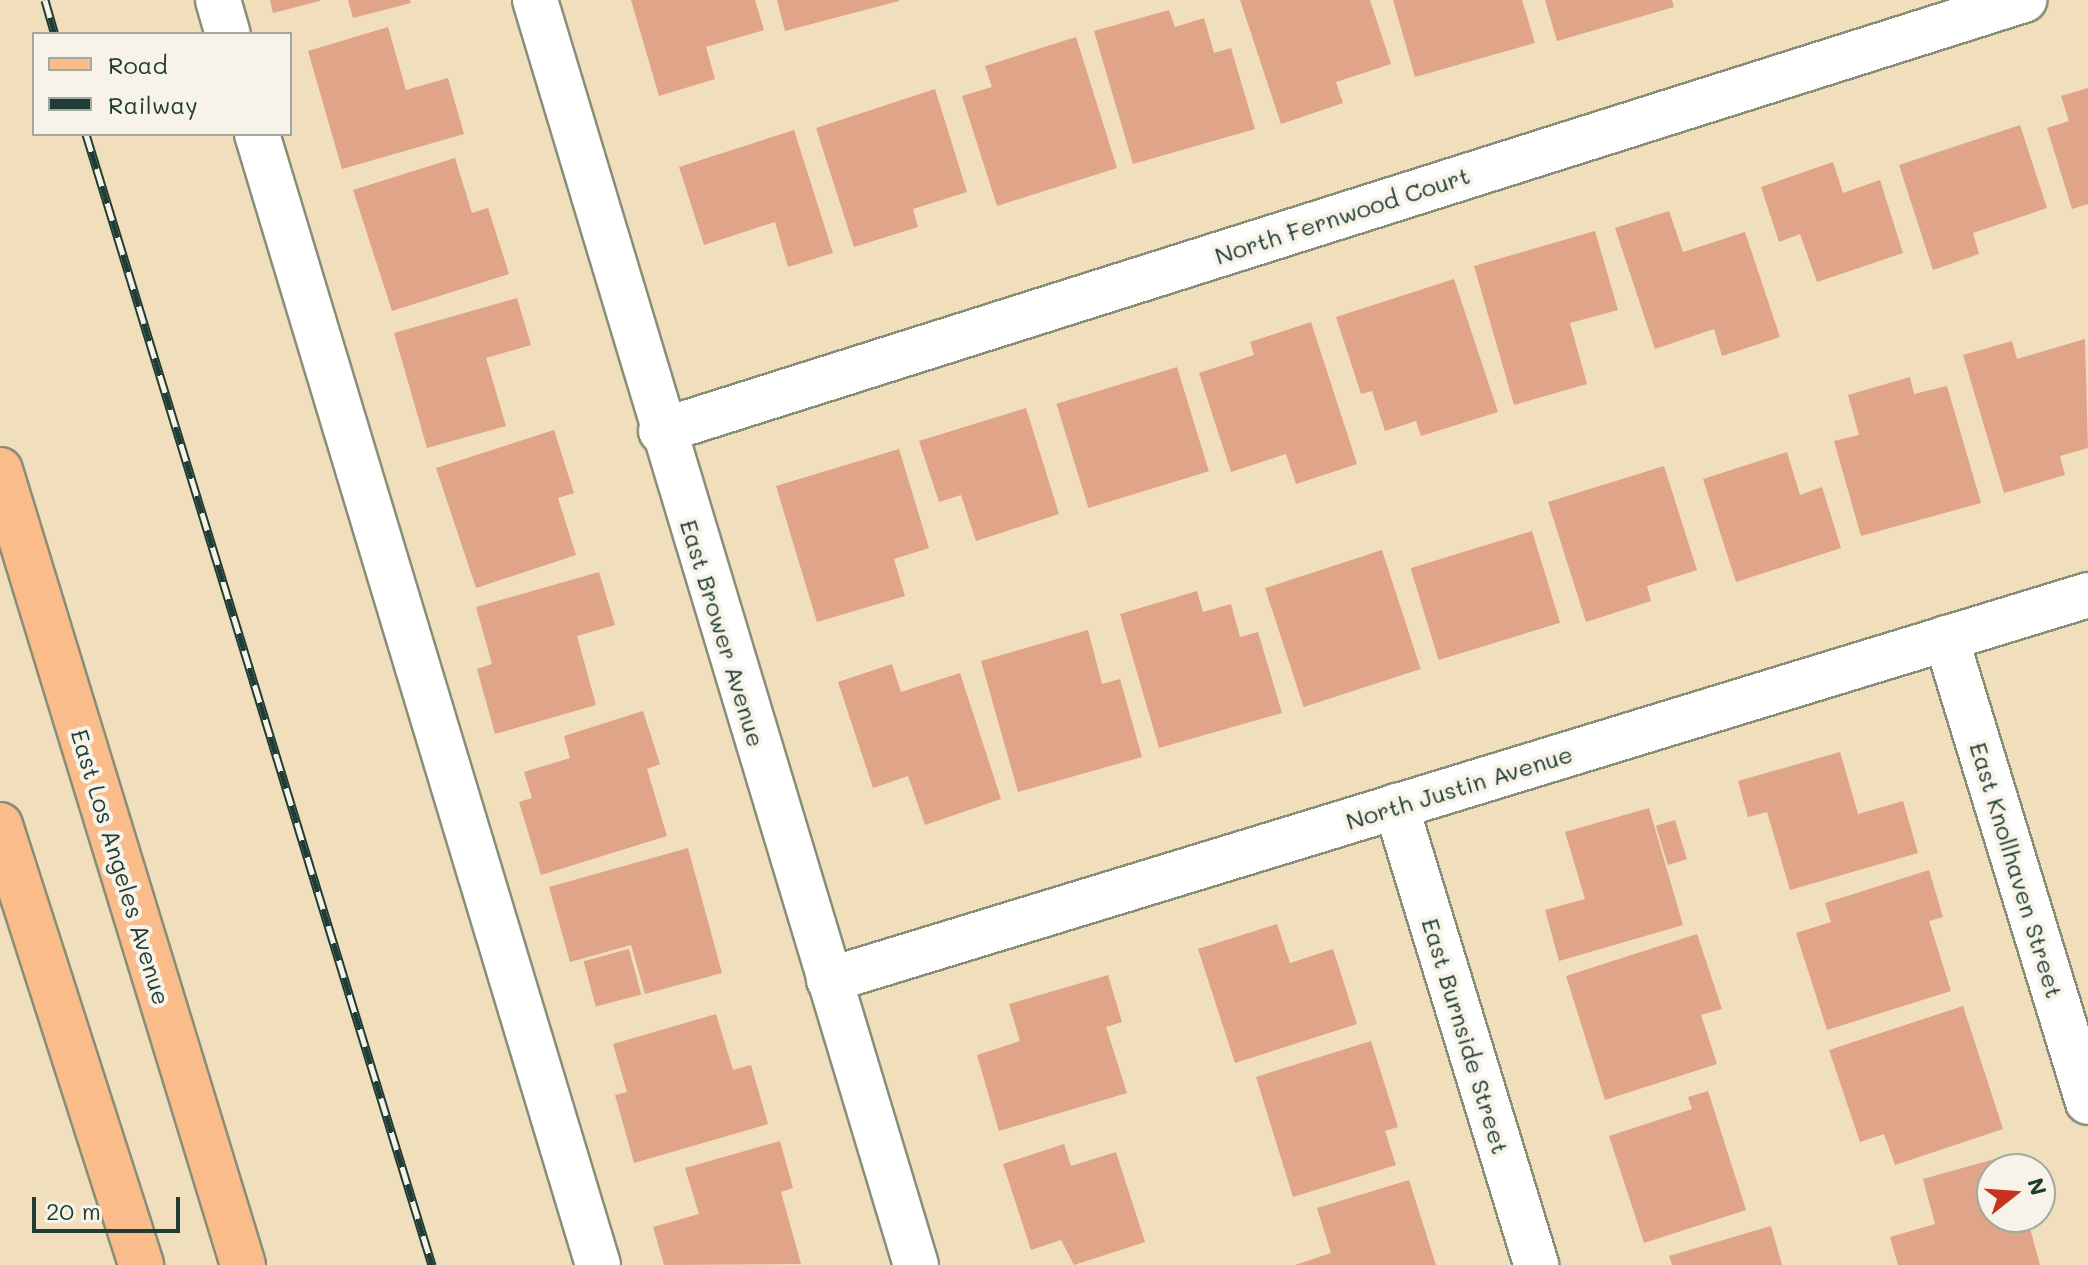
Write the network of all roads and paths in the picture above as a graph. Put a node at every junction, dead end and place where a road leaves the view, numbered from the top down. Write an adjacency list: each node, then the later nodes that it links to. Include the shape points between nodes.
1 (218, 0): 4 (street)
2 (535, 0): 6 (street, East Brower Avenue)
3 (2024, 0): 6 (street, North Fernwood Court)
4 (227, 32)
5 (258, 136): 16 (street)
6 (661, 431): 12 (street, East Brower Avenue)
7 (0, 470): 15 (main road, East Los Angeles Avenue)
8 (2088, 595): 9 (street, North Justin Avenue)
9 (1946, 638): 10 (street, North Justin Avenue); 13 (street, East Knollhaven Street)
10 (1396, 806): 12 (street, North Justin Avenue); 18 (street, East Burnside Street)
11 (0, 825): 14 (main road)
12 (829, 980): 17 (street, East Brower Avenue)
13 (2088, 1102)
14 (141, 1265)
15 (243, 1265)
16 (598, 1265)
17 (916, 1265)
18 (1536, 1265)

